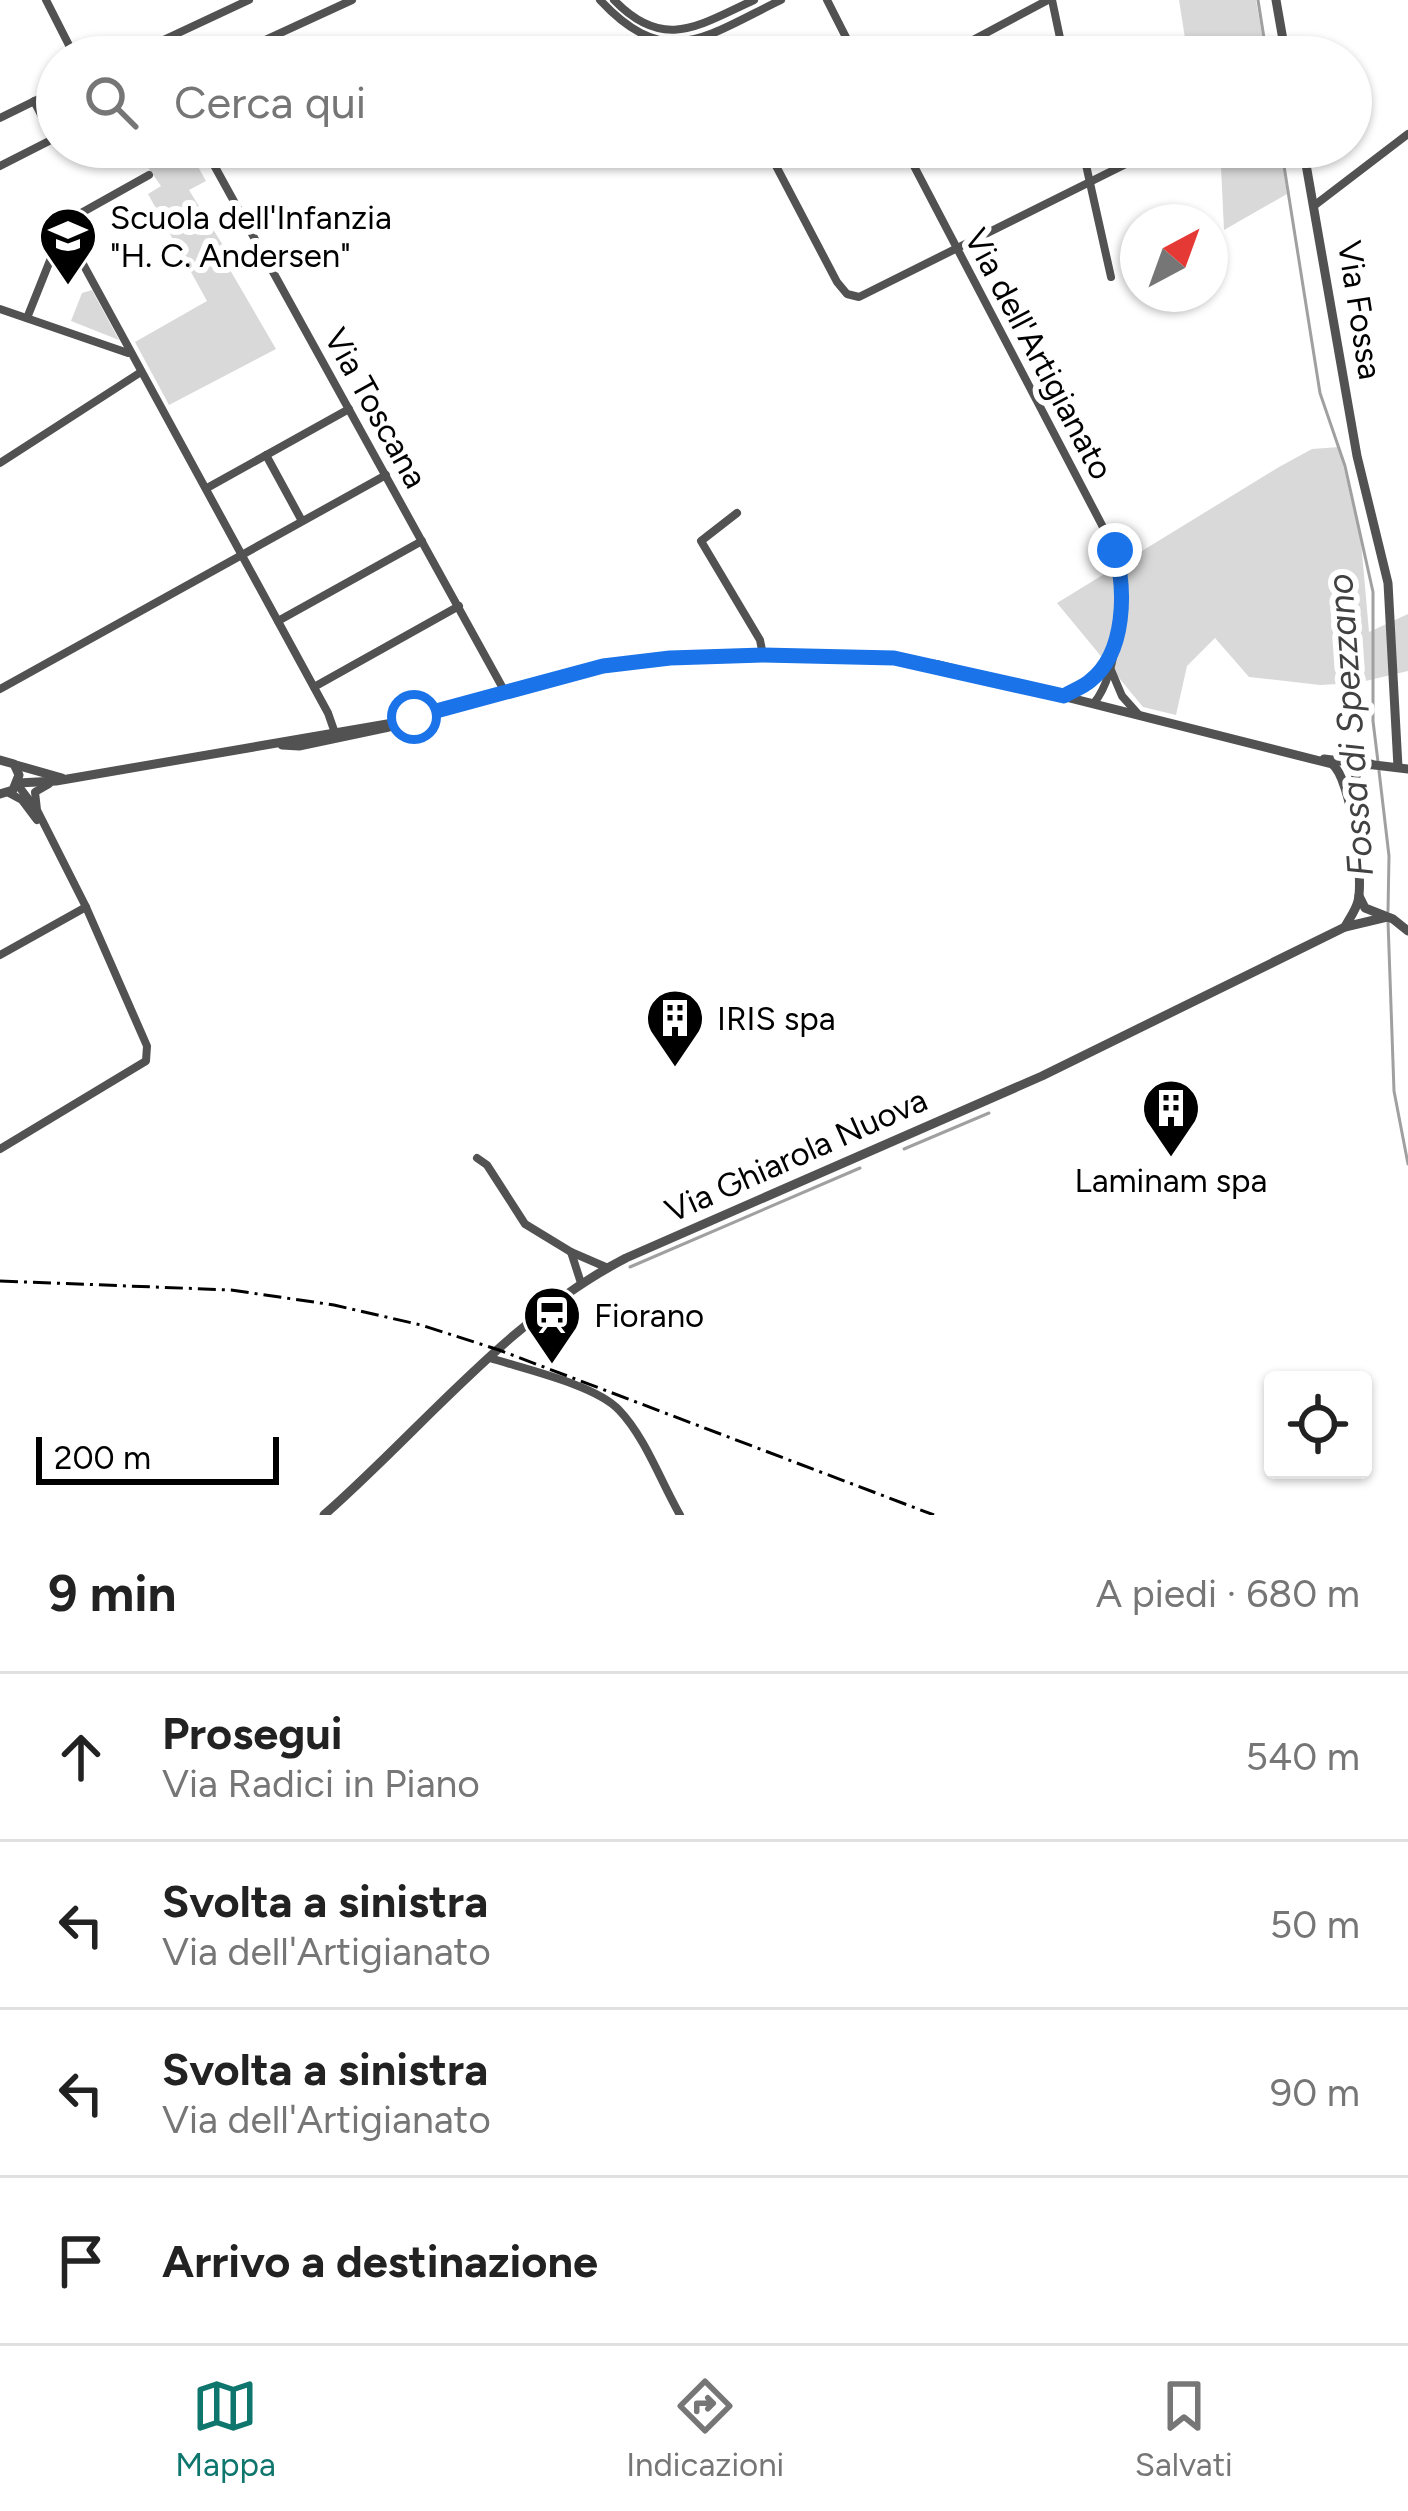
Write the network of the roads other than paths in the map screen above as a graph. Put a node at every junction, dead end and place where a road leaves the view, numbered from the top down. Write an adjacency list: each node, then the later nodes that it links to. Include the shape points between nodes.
1 (46, 0): 11 (street)
2 (249, 0): 12 (street)
3 (352, 0): 13 (street)
4 (600, 0): 14 (street)
5 (614, 0): 6 (street, via 646,26 682,31)
6 (754, 0)
7 (781, 0): 15 (street)
8 (827, 0): 16 (street)
9 (1050, 0): 17 (street); 18 (street)
10 (1276, 0): 19 (street)
11 (64, 36)
12 (172, 36)
13 (274, 36)
14 (643, 36)
15 (704, 36)
16 (845, 36)
17 (981, 36)
18 (1059, 36)
19 (1282, 36)
20 (34, 101): 21 (street); 22 (street)
21 (36, 104)
22 (0, 118)
23 (1408, 134): 25 (street)
24 (36, 147): 26 (street)
25 (1372, 162)
26 (0, 166)
27 (216, 168): 44 (street, Via Toscana)
28 (777, 168): 38 (street, via 847,294 869,294)
29 (915, 168): 38 (street, Via dell'Artigianato)
30 (1087, 168): 35 (street)
31 (1120, 168): 35 (street)
32 (1308, 168): 36 (street, Via Fossa)
33 (1364, 168): 36 (street)
34 (149, 175): 37 (street, via 65,222)
35 (1090, 184): 38 (street); 39 (street)
36 (1315, 206): 73 (street, Via Fossa, via 1357,456 1388,583)
37 (71, 242): 41 (street, via 51,258); 42 (street)
38 (957, 247): 56 (street, Via dell'Artigianato, via 1115,550 1122,603)
39 (1111, 278)
40 (0, 309): 41 (street)
41 (27, 319): 42 (street)
42 (130, 353): 43 (street)
43 (141, 372): 46 (street); 48 (street)
44 (349, 410): 45 (street); 47 (street, Via Toscana)
45 (266, 455): 48 (street); 50 (street)
46 (0, 463)
47 (386, 475): 50 (street); 51 (street, Via Toscana)
48 (206, 488): 52 (street)
49 (737, 513): 55 (street, via 701,541)
50 (302, 521): 52 (street)
51 (422, 541): 53 (street, Via Toscana); 54 (street)
52 (242, 554): 54 (street); 60 (street)
53 (459, 606): 59 (street); 61 (street, Via Toscana)
54 (278, 621): 59 (street)
55 (763, 655): 61 (street, via 603,666); 62 (street, via 894,658)
56 (1111, 657): 57 (street, Via dell'Artigianato); 58 (street, Via dell'Artigianato)
57 (1110, 668): 63 (street, Via dell'Artigianato); 64 (street)
58 (1092, 680): 62 (street, Via dell'Artigianato); 63 (street)
59 (314, 687): 66 (street)
60 (0, 689)
61 (505, 692): 65 (street)
62 (1064, 696): 63 (street)
63 (1094, 703): 64 (street)
64 (1138, 714): 70 (street)
65 (393, 723): 66 (street); 67 (street)
66 (334, 733): 67 (street); 68 (street); 69 (street)
67 (359, 736): 69 (street)
68 (276, 744): 69 (street); 74 (street)
69 (302, 745)
70 (1318, 758): 72 (street); 76 (street, via 1342,771)
71 (5, 760): 74 (street); 75 (street)
72 (1367, 765): 73 (street); 76 (street, via 1354,776)
73 (1403, 768)
74 (59, 779): 75 (street); 77 (street, via 34,792)
75 (11, 789): 77 (street); 78 (street)
76 (1349, 800): 79 (street)
77 (37, 810): 78 (street)
78 (44, 827): 80 (street)
79 (1359, 896): 81 (street); 83 (street)
80 (86, 907): 84 (street); 85 (street, via 147,1046 146,1061)
81 (1373, 916): 82 (street, Via Ghiarola Nuova); 83 (street, Via Ghiarola Nuova)
82 (1399, 921)
83 (1345, 927): 88 (street, Via Ghiarola Nuova, via 1042,1076)
84 (0, 955)
85 (0, 1149)
86 (477, 1158): 87 (street, via 521,1220)
87 (571, 1252): 88 (street); 89 (street)
88 (608, 1268): 89 (street, Via Ghiarola Nuova)
89 (581, 1283): 90 (street, Via Ghiarola Nuova)
90 (490, 1358): 91 (street, Via Ghiarola Nuova); 92 (street, via 616,1406)
91 (324, 1515)
92 (680, 1515)

